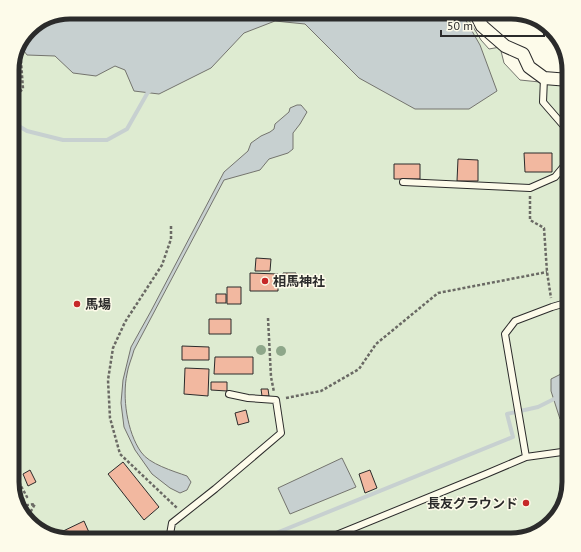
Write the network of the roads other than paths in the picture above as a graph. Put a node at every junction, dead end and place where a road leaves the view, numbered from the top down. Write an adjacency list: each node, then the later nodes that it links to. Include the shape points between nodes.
1 (478, 19): 2 (street, via 482,26 505,46 523,54 529,66)
2 (544, 78): 3 (street); 4 (lane, via 543,102)
3 (562, 79)
4 (562, 124)
5 (562, 168): 6 (lane, via 555,177 530,188)
6 (403, 182)
7 (562, 304): 10 (lane, via 515,321 505,334)
8 (229, 394): 11 (lane, via 276,400 280,433 172,523)
9 (562, 452): 10 (lane)
10 (526, 457): 12 (lane)
11 (170, 533)
12 (341, 533)

